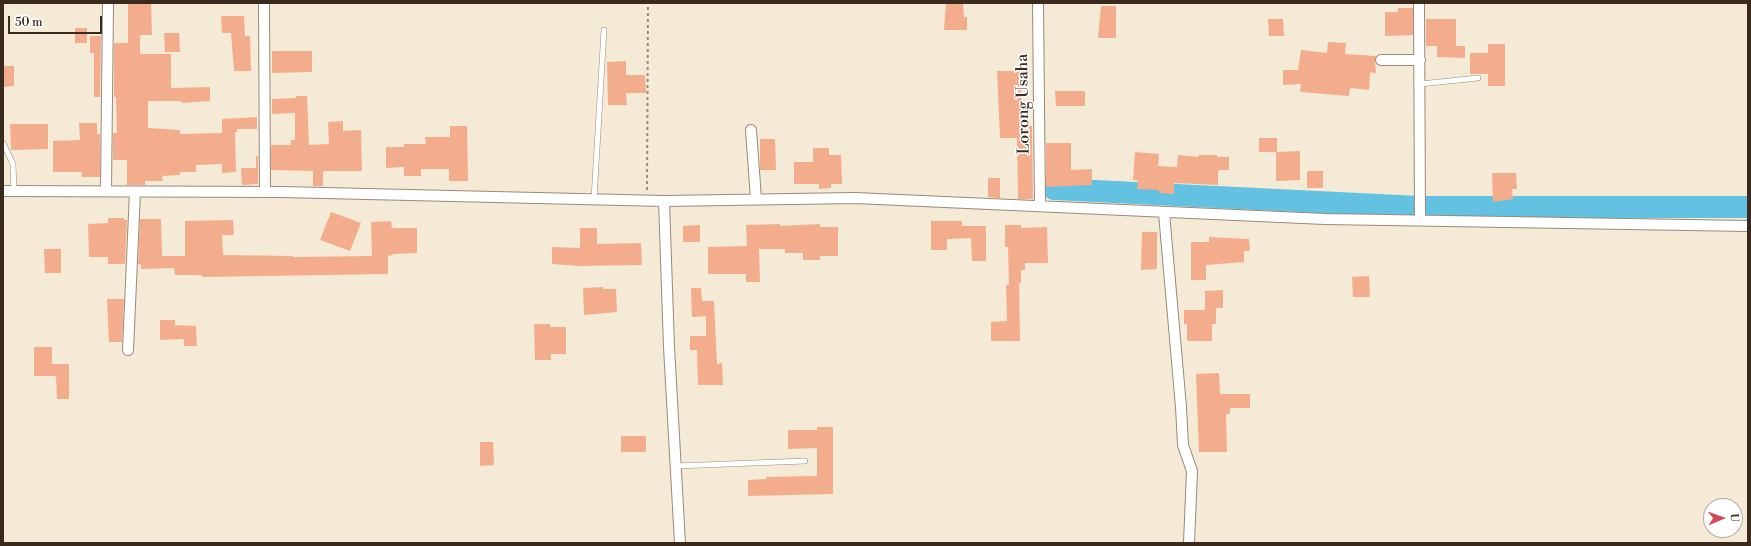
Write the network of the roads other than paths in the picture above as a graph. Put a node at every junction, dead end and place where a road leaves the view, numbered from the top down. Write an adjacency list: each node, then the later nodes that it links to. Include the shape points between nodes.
1 (108, 3): 14 (street)
2 (264, 3): 16 (street)
3 (1038, 3): 20 (street, Lorong Usaha)
4 (1419, 3): 7 (street)
5 (604, 30): 17 (lane)
6 (1381, 60): 7 (street)
7 (1420, 60): 9 (street)
8 (1478, 78): 9 (lane)
9 (1420, 84): 22 (street)
10 (751, 130): 18 (street)
11 (3, 144): 13 (lane, via 13,164)
12 (3, 191): 13 (street)
13 (14, 191): 14 (street)
14 (106, 191): 15 (street)
15 (135, 192): 16 (street); 24 (street)
16 (265, 192): 17 (street)
17 (594, 199): 19 (street)
18 (756, 199): 19 (street); 20 (street, via 855,198)
19 (664, 200): 26 (street)
20 (1040, 206): 21 (street)
21 (1164, 213): 22 (street, via 1325,219); 28 (street, via 1182,432 1186,456 1192,471)
22 (1419, 217): 23 (street)
23 (1748, 226)
24 (128, 350)
25 (805, 462): 26 (lane)
26 (676, 466): 27 (street)
27 (680, 543)
28 (1189, 543)

